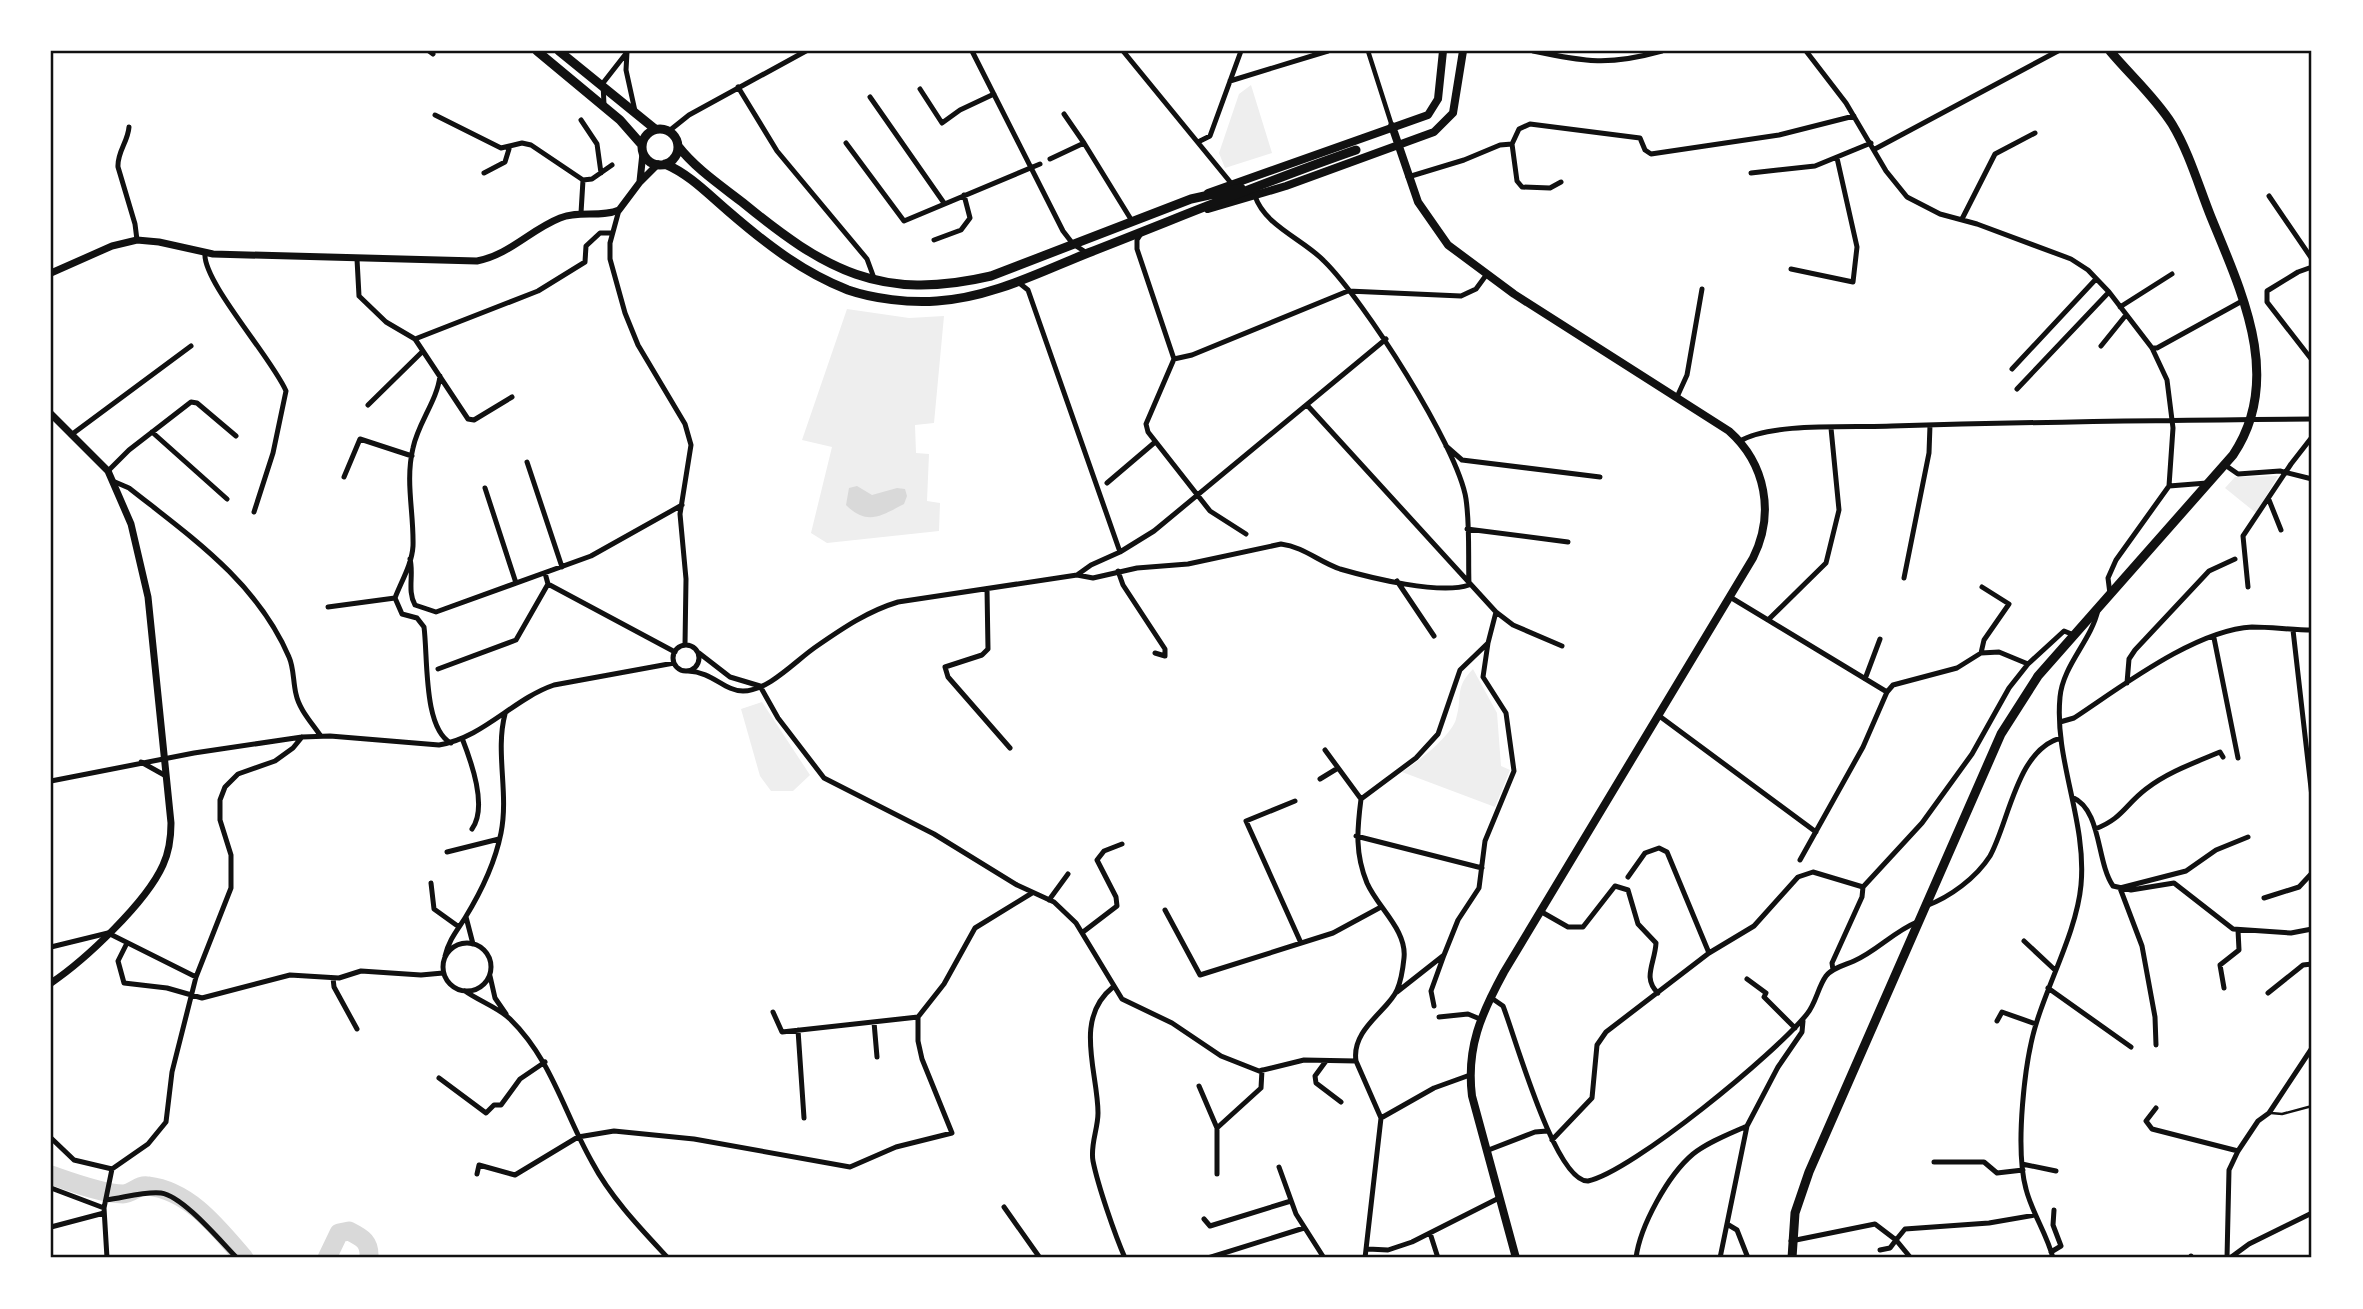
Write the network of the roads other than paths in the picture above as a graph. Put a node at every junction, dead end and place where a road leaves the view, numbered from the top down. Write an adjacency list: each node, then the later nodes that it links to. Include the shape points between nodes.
1 (537, 51): 27 (main road)
2 (559, 51): 20 (main road)
3 (627, 51): 19 (street); 30 (street, via 626,70)
4 (806, 51): 22 (street)
5 (972, 51): 25 (street)
6 (1123, 51): 38 (street)
7 (1241, 51): 21 (street)
8 (1328, 51): 21 (street)
9 (1368, 51): 34 (street)
10 (1443, 51): 34 (main road, via 1434,108 1428,115)
11 (1463, 51): 43 (main road, via 1449,120 1434,132)
12 (1534, 51): 18 (street, via 1587,62)
13 (1632, 51): 18 (street)
14 (1662, 51): 18 (street)
15 (1806, 51): 31 (street)
16 (2058, 51): 47 (street)
17 (2110, 51): 94 (main road, via 2174,127)
18 (1633, 59)
19 (606, 77): 20 (street); 23 (street)
20 (592, 79): 23 (main road)
21 (1230, 81): 38 (street, via 1210,136)
22 (738, 87): 36 (street); 89 (street, via 777,151 867,259)
23 (603, 88): 27 (street); 30 (main road)
24 (920, 89): 25 (street, via 942,123)
25 (994, 94): 54 (street)
26 (870, 97): 68 (street)
27 (606, 108): 46 (main road)
28 (1064, 114): 40 (street)
29 (435, 115): 45 (street)
30 (636, 116): 35 (main road)
31 (1854, 116): 41 (street); 42 (street, via 1717,147 1651,154 1640,138 1530,124 1519,129)
32 (581, 120): 56 (street, via 597,144)
33 (129, 127): 76 (street, via 117,159)
34 (1392, 127): 43 (main road); 62 (main road)
35 (655, 129): 36 (main road); 46 (main road, via 646,135)
36 (669, 131): 44 (main road)
37 (2035, 133): 72 (street, via 1994,154)
38 (1200, 141): 62 (street)
39 (846, 143): 68 (street, via 904,221)
40 (1084, 143): 50 (street); 73 (street)
41 (1871, 143): 47 (street); 49 (street)
42 (1512, 144): 58 (street); 61 (street, via 1517,181 1522,187 1550,187)
43 (1398, 145): 58 (main road); 65 (main road)
44 (677, 146): 51 (main road, via 674,157); 89 (main road, via 811,256)
45 (509, 149): 55 (street, via 505,162); 59 (street, via 522,143 531,145)
46 (642, 149): 51 (main road, via 651,162); 60 (street)
47 (1875, 149): 72 (street, via 1907,197)
48 (1356, 150): 63 (main road)
49 (1837, 158): 57 (street, via 1815,166); 84 (street, via 1857,247 1853,282)
50 (1050, 159)
51 (662, 164): 60 (street); 90 (main road, via 681,172 793,262 852,291 938,301)
52 (1040, 164): 54 (street)
53 (612, 165): 56 (street)
54 (1031, 167): 64 (street); 78 (street)
55 (484, 173)
56 (601, 173): 59 (street)
57 (1751, 173)
58 (1408, 177): 86 (main road, via 1433,227 1460,256)
59 (583, 180): 71 (street)
60 (640, 182): 69 (street)
61 (1561, 182)
62 (1231, 183): 67 (main road)
63 (1258, 184): 67 (main road); 70 (main road)
64 (964, 195): 68 (street); 77 (street, via 970,218 961,230)
65 (1255, 196): 70 (main road); 92 (street, via 1264,214 1325,261)
66 (2269, 196): 82 (street)
67 (1195, 198): 73 (main road)
68 (944, 203)
69 (619, 210): 71 (street); 75 (street)
70 (1196, 212): 74 (main road)
71 (581, 213): 81 (street, via 542,226 487,259)
72 (1962, 219): 88 (street, via 2071,259)
73 (1132, 221): 78 (main road)
74 (1142, 232): 80 (main road); 103 (street, via 1138,249)
75 (612, 233): 97 (street, via 600,233 586,246 585,262 538,291); 141 (street, via 610,259 628,322 689,432)
76 (136, 240): 79 (street); 85 (street)
77 (934, 240)
78 (1073, 244): 80 (street); 89 (main road, via 965,282 898,285)
79 (205, 253): 81 (street); 142 (street, via 204,262 223,296 286,391)
80 (1087, 253): 90 (main road)
81 (357, 258): 97 (street, via 359,296 386,322)
82 (2312, 259)
83 (2312, 267): 104 (street, via 2267,291 2267,302)
84 (1791, 269)
85 (51, 273)
86 (1487, 274): 92 (street, via 1476,289 1461,296); 109 (main road)
87 (2172, 274): 95 (street)
88 (2096, 279): 93 (street); 105 (street)
89 (874, 281)
90 (1016, 282): 147 (street, via 1028,290)
91 (1702, 289): 109 (street, via 1687,375)
92 (1348, 291): 98 (street); 103 (street)
93 (2109, 292): 95 (street); 107 (street)
94 (2244, 300): 101 (street); 114 (main road, via 2257,355)
95 (2120, 307): 96 (street)
96 (2126, 315): 100 (street); 101 (street)
97 (415, 339): 102 (street)
98 (1386, 339): 111 (street); 124 (street)
99 (191, 346): 119 (street)
100 (2101, 346)
101 (2152, 348): 113 (street, via 2166,380)
102 (423, 351): 106 (street); 110 (street)
103 (1174, 359): 123 (street, via 1146,424)
104 (2312, 360)
105 (2012, 369)
106 (440, 376): 108 (street, via 468,419 474,420); 125 (street, via 421,418)
107 (2017, 389)
108 (512, 397)
109 (1677, 397): 122 (main road)
110 (368, 405)
111 (1307, 405): 138 (street); 158 (street)
112 (51, 414): 119 (street)
113 (2172, 418): 114 (street); 116 (street); 136 (street)
114 (2250, 418): 115 (street); 127 (main road, via 2244,437)
115 (2312, 419)
116 (1930, 425): 117 (street); 154 (street)
117 (1831, 428): 122 (street, via 1757,431); 168 (street, via 1839,510 1826,563)
118 (152, 432): 120 (street, via 191,402); 128 (street); 139 (street)
119 (71, 435): 128 (street)
120 (236, 436)
121 (2312, 437): 129 (street)
122 (1740, 440): 162 (main road, via 1760,476 1765,525 1761,542)
123 (1154, 443): 134 (street); 138 (street)
124 (1444, 445): 131 (street, via 1462,460); 143 (street, via 1463,486)
125 (412, 456): 130 (street, via 360,439); 148 (street, via 408,482)
126 (527, 462): 150 (street)
127 (2225, 465): 129 (street, via 2238,474); 135 (main road)
128 (108, 471): 133 (street)
129 (2285, 472): 132 (street); 140 (street)
130 (344, 477)
131 (1600, 477)
132 (2312, 479)
133 (114, 482): 193 (street, via 130,488 237,578 290,659 299,705); 201 (street, via 131,524 146,584)
134 (1107, 483)
135 (2210, 483): 136 (street); 163 (main road)
136 (2169, 486): 163 (street, via 2116,560 2108,578)
137 (485, 488): 156 (street)
138 (1197, 496): 145 (street, via 1210,511); 147 (street)
139 (227, 499)
140 (2269, 500): 144 (street); 160 (street, via 2243,536)
141 (682, 505): 150 (street, via 591,556); 176 (street)
142 (254, 512)
143 (1467, 529): 146 (street); 158 (street)
144 (2281, 530)
145 (1246, 534)
146 (1568, 542)
147 (1120, 552): 153 (street)
148 (411, 559): 156 (street, via 411,598 415,605 436,612); 164 (street)
149 (2235, 559): 187 (street, via 2209,572 2135,650 2129,659)
150 (562, 566): 152 (street)
151 (1118, 571): 153 (street, via 1093,578); 155 (street, via 1188,565 1281,544 1296,546 1340,569); 180 (street, via 1161,640 1165,656)
152 (545, 573): 156 (street); 157 (street)
153 (1077, 575): 161 (street)
154 (1904, 578)
155 (1396, 581): 158 (street, via 1457,588); 172 (street)
156 (516, 583)
157 (548, 583): 178 (street); 184 (street, via 516,640)
158 (1469, 584): 167 (street)
159 (1982, 587): 181 (street, via 2010,604 1984,640)
160 (2248, 587)
161 (987, 589): 188 (street, via 880,607); 198 (street, via 988,649 945,667 948,677)
162 (1730, 597): 168 (street); 191 (main road)
163 (2110, 597): 166 (main road)
164 (395, 598): 165 (street); 197 (street, via 402,614 417,618 424,627 430,710 435,726)
165 (328, 607)
166 (2098, 610): 171 (main road); 192 (street, via 2094,627 2064,680)
167 (1496, 612): 175 (street); 177 (street, via 1513,625)
168 (1768, 620): 186 (street)
169 (2293, 630): 170 (street); 173 (street, via 2251,627); 209 (street)
170 (2312, 630)
171 (2074, 635): 183 (street, via 2064,631); 232 (main road, via 2038,676 2001,734)
172 (1434, 636)
173 (2214, 638): 187 (street, via 2165,659); 202 (street)
174 (1880, 639): 186 (street)
175 (1488, 643): 210 (street, via 1460,670 1438,734 1416,758); 221 (street, via 1483,677 1506,713 1514,771 1485,841)
176 (685, 645): 178 (street); 179 (street)
177 (1562, 646)
178 (674, 652): 182 (street)
179 (698, 652): 185 (street, via 698,664); 188 (street, via 730,677)
180 (1155, 653)
181 (1981, 653): 183 (street, via 1999,652); 189 (street, via 1957,668 1893,685)
182 (674, 663): 185 (street); 190 (street, via 554,685 536,691)
183 (2028, 664): 226 (street, via 1922,823)
184 (438, 669)
185 (688, 671): 188 (street, via 703,672 734,690)
186 (1865, 679): 189 (street)
187 (2127, 683): 192 (street, via 2074,718)
188 (760, 686): 228 (street, via 824,778 934,834)
189 (1887, 692): 214 (street)
190 (505, 713): 195 (street); 217 (street)
191 (1658, 715): 214 (street); 234 (main road)
192 (2060, 722): 196 (street)
193 (320, 736): 194 (street); 197 (street)
194 (302, 737): 201 (street); 255 (street, via 275,761 229,780 220,800 220,820 231,855 231,888)
195 (462, 738): 197 (street); 212 (street, via 477,797 478,815)
196 (2061, 738): 208 (street); 232 (street, via 2040,750 2020,779 1990,856 1979,870)
197 (451, 743)
198 (1010, 748)
199 (1325, 750): 204 (street)
200 (2223, 757): 213 (street, via 2220,752 2174,771 2146,789 2117,820)
201 (167, 758): 203 (street); 205 (street)
202 (2238, 758)
203 (141, 762): 205 (street); 207 (street)
204 (1338, 768): 206 (street); 210 (street)
205 (168, 778): 241 (street, via 171,823 166,859 156,879)
206 (1320, 779)
207 (51, 780)
208 (2072, 797): 213 (street, via 2082,803); 252 (street, via 2081,888)
209 (2312, 797)
210 (1361, 800): 215 (street)
211 (1295, 801): 244 (street, via 1246,821)
212 (472, 829)
213 (2095, 829): 227 (street, via 2108,878)
214 (1816, 832): 220 (street)
215 (1356, 836): 221 (street); 231 (street, via 1359,859)
216 (2248, 837): 227 (street, via 2216,850 2186,871)
217 (499, 839): 219 (street); 235 (street, via 492,866)
218 (1122, 844): 240 (street, via 1104,851 1097,860 1117,906)
219 (447, 852)
220 (1800, 860)
221 (1482, 868): 248 (street, via 1479,888 1458,920)
222 (2312, 873): 229 (street, via 2299,887)
223 (1068, 874): 230 (street)
224 (1628, 877): 247 (street, via 1645,853 1664,849)
225 (431, 883): 237 (street, via 434,909)
226 (1863, 887): 247 (street, via 1812,872 1798,877 1754,926); 251 (street)
227 (2120, 888): 239 (street, via 2174,883 2221,922); 281 (street, via 2142,946)
228 (1032, 892): 230 (street); 271 (street, via 975,928 944,985)
229 (2264, 898)
230 (1049, 900): 240 (street)
231 (1381, 907): 244 (street, via 1333,933); 263 (street, via 1404,947)
232 (1924, 907): 236 (main road)
233 (1165, 910): 244 (street, via 1200,975)
234 (1540, 911): 264 (street, via 1568,927 1583,927 1615,886 1628,890 1638,924 1656,943 1648,975); 267 (main road)
235 (466, 917): 237 (street); 245 (street)
236 (1917, 922): 251 (street); 328 (main road, via 1808,1172)
237 (459, 927): 249 (street)
238 (2312, 929): 239 (street, via 2291,933)
239 (2238, 930): 261 (street, via 2239,950 2220,965)
240 (1083, 932): 259 (street)
241 (108, 933): 243 (street); 246 (street); 258 (street)
242 (2024, 941): 252 (street)
243 (127, 943): 255 (street); 266 (street, via 118,961 124,983 167,988)
244 (1301, 943)
245 (473, 944): 249 (street, via 457,945); 254 (street, via 487,953)
246 (51, 947)
247 (1709, 953): 264 (street)
248 (1444, 955): 263 (street); 268 (street, via 1431,991)
249 (445, 956): 253 (street)
250 (2312, 964): 265 (street, via 2303,965)
251 (1833, 970): 274 (street)
252 (2055, 970): 260 (street)
253 (443, 973): 256 (street, via 361,971); 262 (street, via 451,985)
254 (490, 976): 262 (street, via 479,988); 270 (street, via 495,998)
255 (196, 977): 266 (street)
256 (333, 978): 266 (street, via 290,975 215,997); 279 (street)
257 (1747, 979): 278 (street, via 1766,993 1764,997)
258 (51, 983)
259 (1113, 987): 288 (street, via 1122,999 1172,1023 1222,1056); 337 (street, via 1097,1007 1090,1029 1098,1115 1093,1160)
260 (2048, 988): 277 (street); 282 (street)
261 (2224, 988)
262 (465, 992): 270 (street)
263 (1397, 992): 286 (street, via 1370,1020)
264 (1658, 993): 303 (street, via 1600,1037 1592,1098)
265 (2268, 993)
266 (192, 997): 309 (street, via 172,1072 166,1122 148,1144)
267 (1490, 997): 273 (main road); 300 (street, via 1503,1006)
268 (1434, 1006)
269 (774, 1012): 280 (street, via 782,1032)
270 (508, 1017): 287 (street)
271 (918, 1017): 276 (street); 301 (street, via 922,1059 952,1133 896,1147 850,1167 694,1139 614,1131)
272 (1438, 1017): 273 (street, via 1468,1014)
273 (1480, 1019): 289 (main road)
274 (1802, 1020): 278 (street); 298 (street, via 1802,1032)
275 (1997, 1021): 277 (street, via 2002,1012)
276 (874, 1022): 280 (street); 284 (street)
277 (2036, 1024): 308 (street, via 2026,1082)
278 (1795, 1027): 303 (street, via 1711,1100 1628,1163 1597,1179 1577,1180)
279 (357, 1029)
280 (797, 1030): 296 (street)
281 (2156, 1045)
282 (2132, 1047)
283 (2312, 1048): 295 (street)
284 (877, 1057)
285 (1326, 1061): 286 (street); 288 (street, via 1304,1060); 292 (street, via 1315,1083)
286 (1356, 1061): 297 (street)
287 (545, 1062): 290 (street, via 520,1079 501,1105 486,1113); 301 (street)
288 (1262, 1070): 299 (street, via 1261,1088)
289 (1469, 1075): 297 (street, via 1434,1088); 304 (main road)
290 (439, 1079)
291 (1199, 1086): 299 (street)
292 (1341, 1102)
293 (2312, 1106): 295 (lane, via 2282,1114)
294 (2156, 1108): 305 (street, via 2147,1121 2152,1129)
295 (2269, 1112): 305 (street)
296 (804, 1118)
297 (1381, 1118): 329 (street)
298 (1747, 1126): 323 (street); 343 (street, via 1694,1154 1680,1168 1653,1209)
299 (1217, 1128): 312 (street)
300 (1547, 1131): 303 (street); 304 (street)
301 (578, 1137): 311 (street, via 515,1175 479,1165); 335 (street, via 606,1185)
302 (51, 1138): 309 (street, via 75,1160)
303 (1552, 1140)
304 (1486, 1151): 315 (main road)
305 (2238, 1151): 347 (street, via 2226,1190)
306 (1934, 1162): 308 (street, via 1984,1162 1997,1173)
307 (1279, 1167): 316 (street)
308 (2022, 1167): 310 (street); 321 (street)
309 (112, 1168): 314 (street)
310 (2056, 1171)
311 (477, 1174)
312 (1217, 1174)
313 (51, 1188): 319 (street)
314 (106, 1197): 319 (street); 334 (street, via 169,1195)
315 (1499, 1198): 326 (street); 342 (main road)
316 (1291, 1201): 322 (street, via 1210,1226); 325 (street)
317 (1004, 1207): 336 (street)
318 (2054, 1210): 331 (street, via 2053,1225 2062,1246)
319 (104, 1211): 324 (street); 333 (street)
320 (2312, 1213): 347 (street)
321 (2035, 1215): 327 (street, via 1905,1229); 331 (street)
322 (1204, 1219)
323 (1727, 1224): 344 (street); 345 (street, via 1737,1230)
324 (51, 1227)
325 (1304, 1228): 338 (street); 339 (street)
326 (1430, 1233): 329 (street, via 1388,1250); 341 (street)
327 (1896, 1240): 328 (street, via 1875,1224); 330 (street, via 1890,1248); 332 (street)
328 (1791, 1241): 346 (main road)
329 (1368, 1249): 340 (street)
330 (1880, 1250)
331 (2052, 1255)
332 (1910, 1257)
333 (107, 1258)
334 (237, 1258)
335 (668, 1258)
336 (1040, 1258)
337 (1125, 1258)
338 (1208, 1258)
339 (1324, 1258)
340 (1365, 1258)
341 (1438, 1258)
342 (1516, 1258)
343 (1636, 1258)
344 (1720, 1258)
345 (1748, 1258)
346 (1792, 1258)
347 (2229, 1258)

